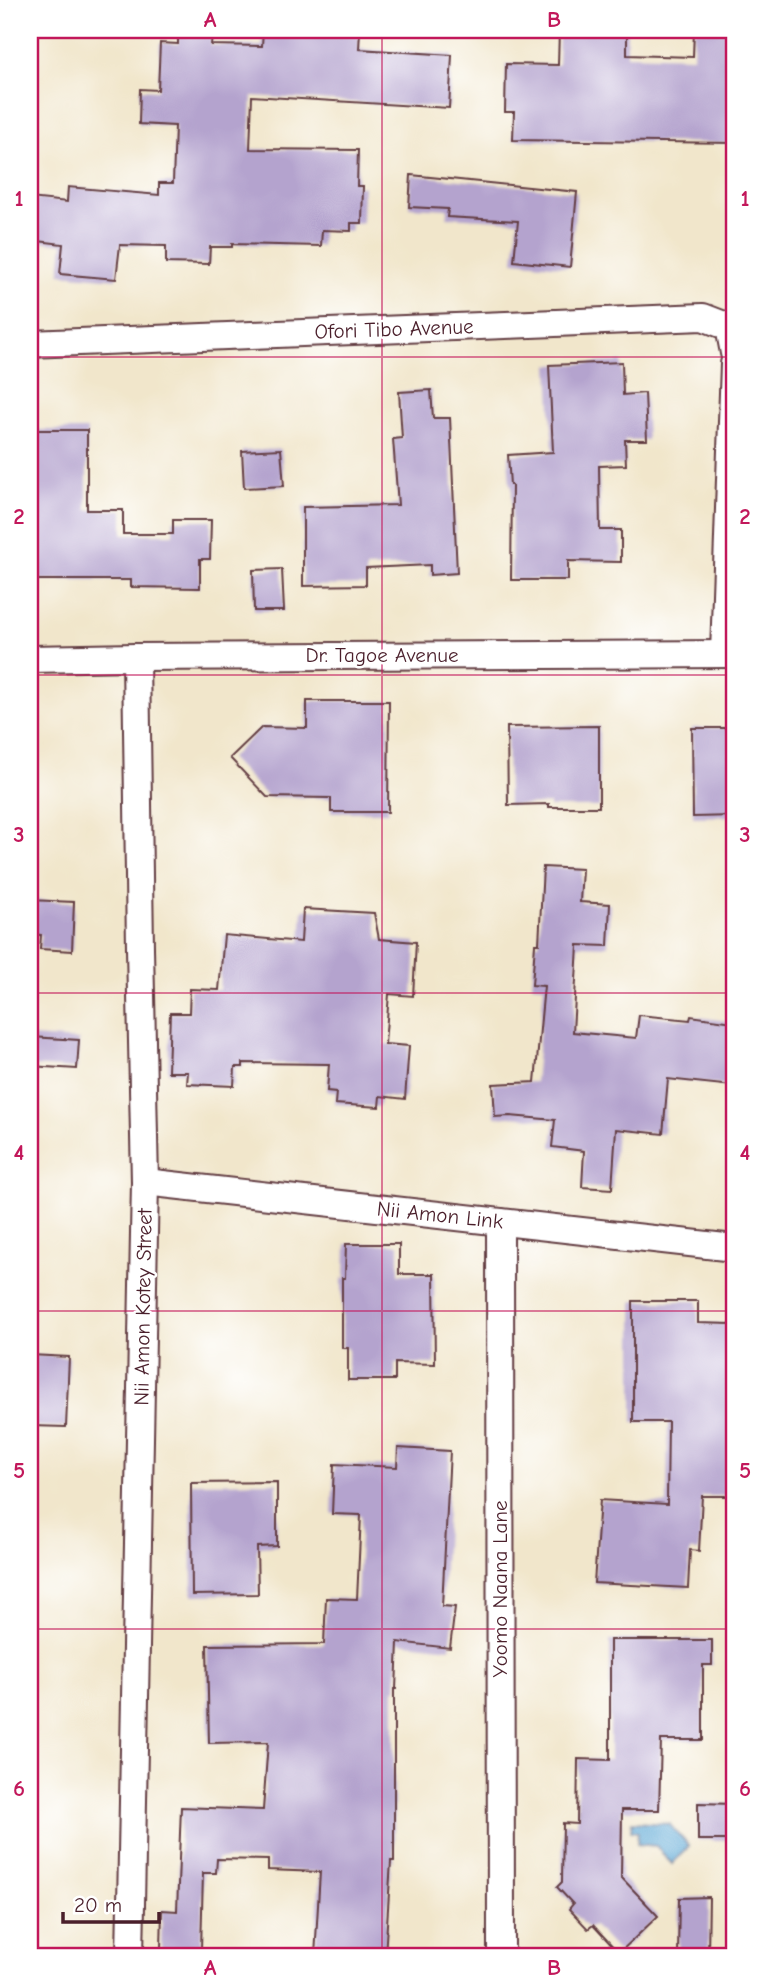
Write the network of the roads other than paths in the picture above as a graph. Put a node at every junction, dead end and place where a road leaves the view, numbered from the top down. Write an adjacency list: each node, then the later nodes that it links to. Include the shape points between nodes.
1 (30, 344): 2 (street, Ofori Tibo Avenue, via 703,317 729,327)
2 (734, 353)
3 (734, 364): 4 (street)
4 (729, 653): 5 (street, Dr. Tagoe Avenue)
5 (136, 657): 6 (street, Dr. Tagoe Avenue); 7 (street, Nii Amon Kotey Street)
6 (30, 659)
7 (145, 1182): 8 (street, Nii Amon Link); 10 (street, Nii Amon Kotey Street)
8 (500, 1222): 9 (street, Nii Amon Link); 11 (street, Yoomo Naana Lane)
9 (734, 1248)
10 (130, 1956)
11 (500, 1956)

